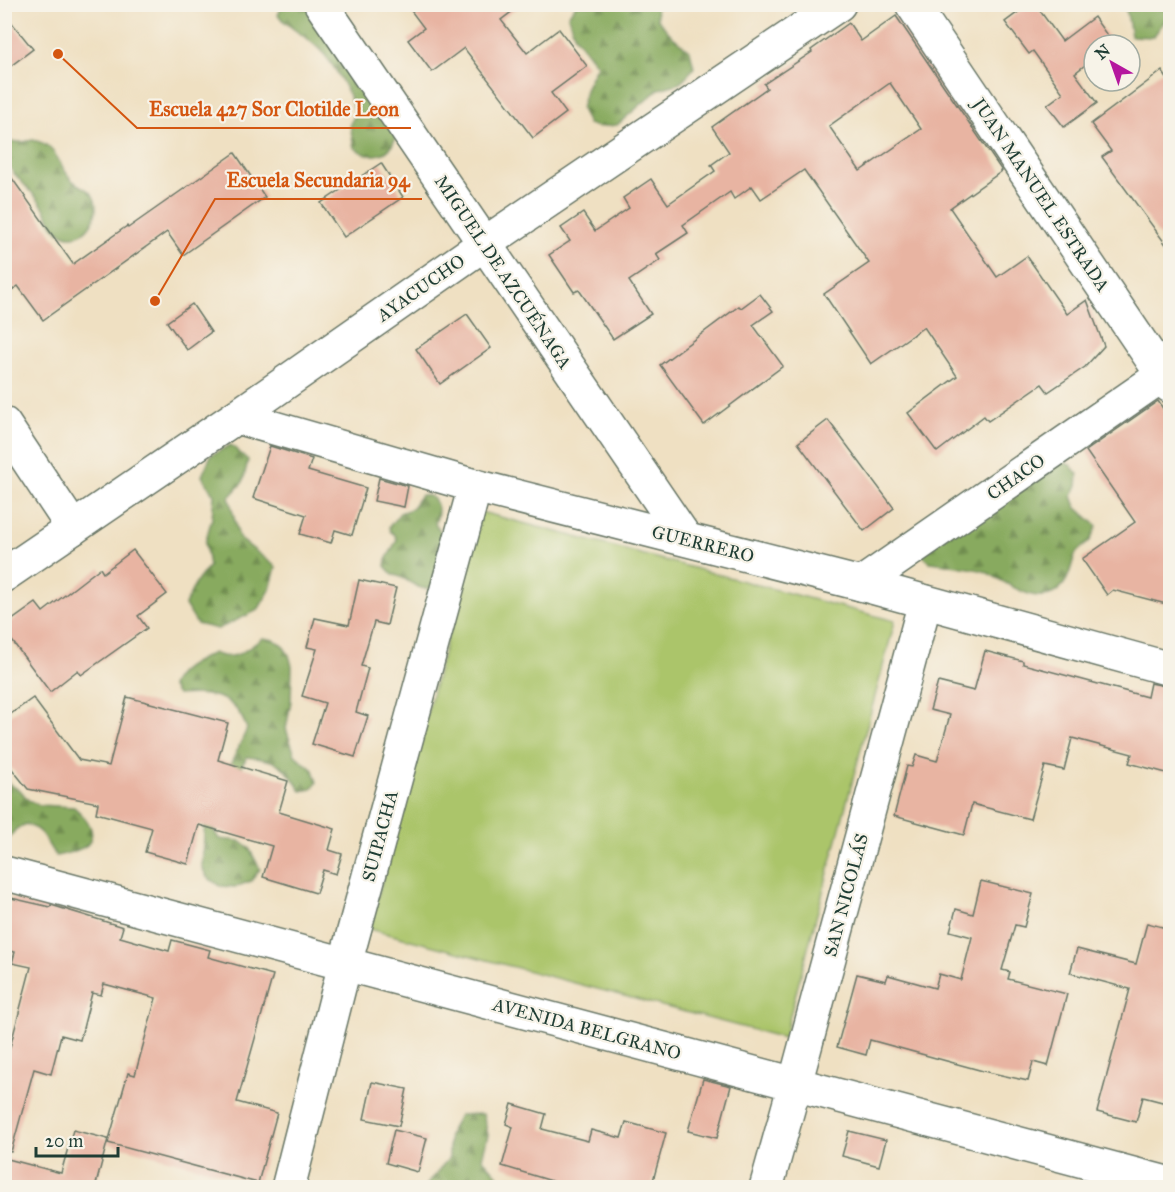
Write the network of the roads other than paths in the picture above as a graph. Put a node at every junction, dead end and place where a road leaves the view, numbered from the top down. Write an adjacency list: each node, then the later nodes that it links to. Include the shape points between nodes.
1 (321, 4): 4 (street, MIGUEL DE AZCUÉNAGA)
2 (839, 4): 4 (street, AYACUCHO)
3 (912, 4): 5 (street, JUAN MANUEL ESTRADA)
4 (484, 244): 6 (street, AYACUCHO); 10 (street, MIGUEL DE AZCUÉNAGA)
5 (1168, 377): 12 (street, CHACO)
6 (236, 417): 8 (street, GUERRERO); 9 (street, AYACUCHO)
7 (4, 424): 9 (street)
8 (475, 486): 10 (street, GUERRERO); 16 (street, SUIPACHA)
9 (74, 528): 11 (street, AYACUCHO)
10 (686, 539): 12 (street, GUERRERO)
11 (4, 575)
12 (861, 584): 13 (street, GUERRERO)
13 (925, 602): 14 (street, GUERRERO); 17 (street, SAN NICOLÁS)
14 (1170, 669)
15 (4, 873): 16 (street, AVENIDA BELGRANO)
16 (345, 964): 17 (street, AVENIDA BELGRANO); 19 (street, SUIPACHA)
17 (795, 1084): 18 (street, AVENIDA BELGRANO); 20 (street, SAN NICOLÁS)
18 (1170, 1184)
19 (288, 1188)
20 (766, 1188)

